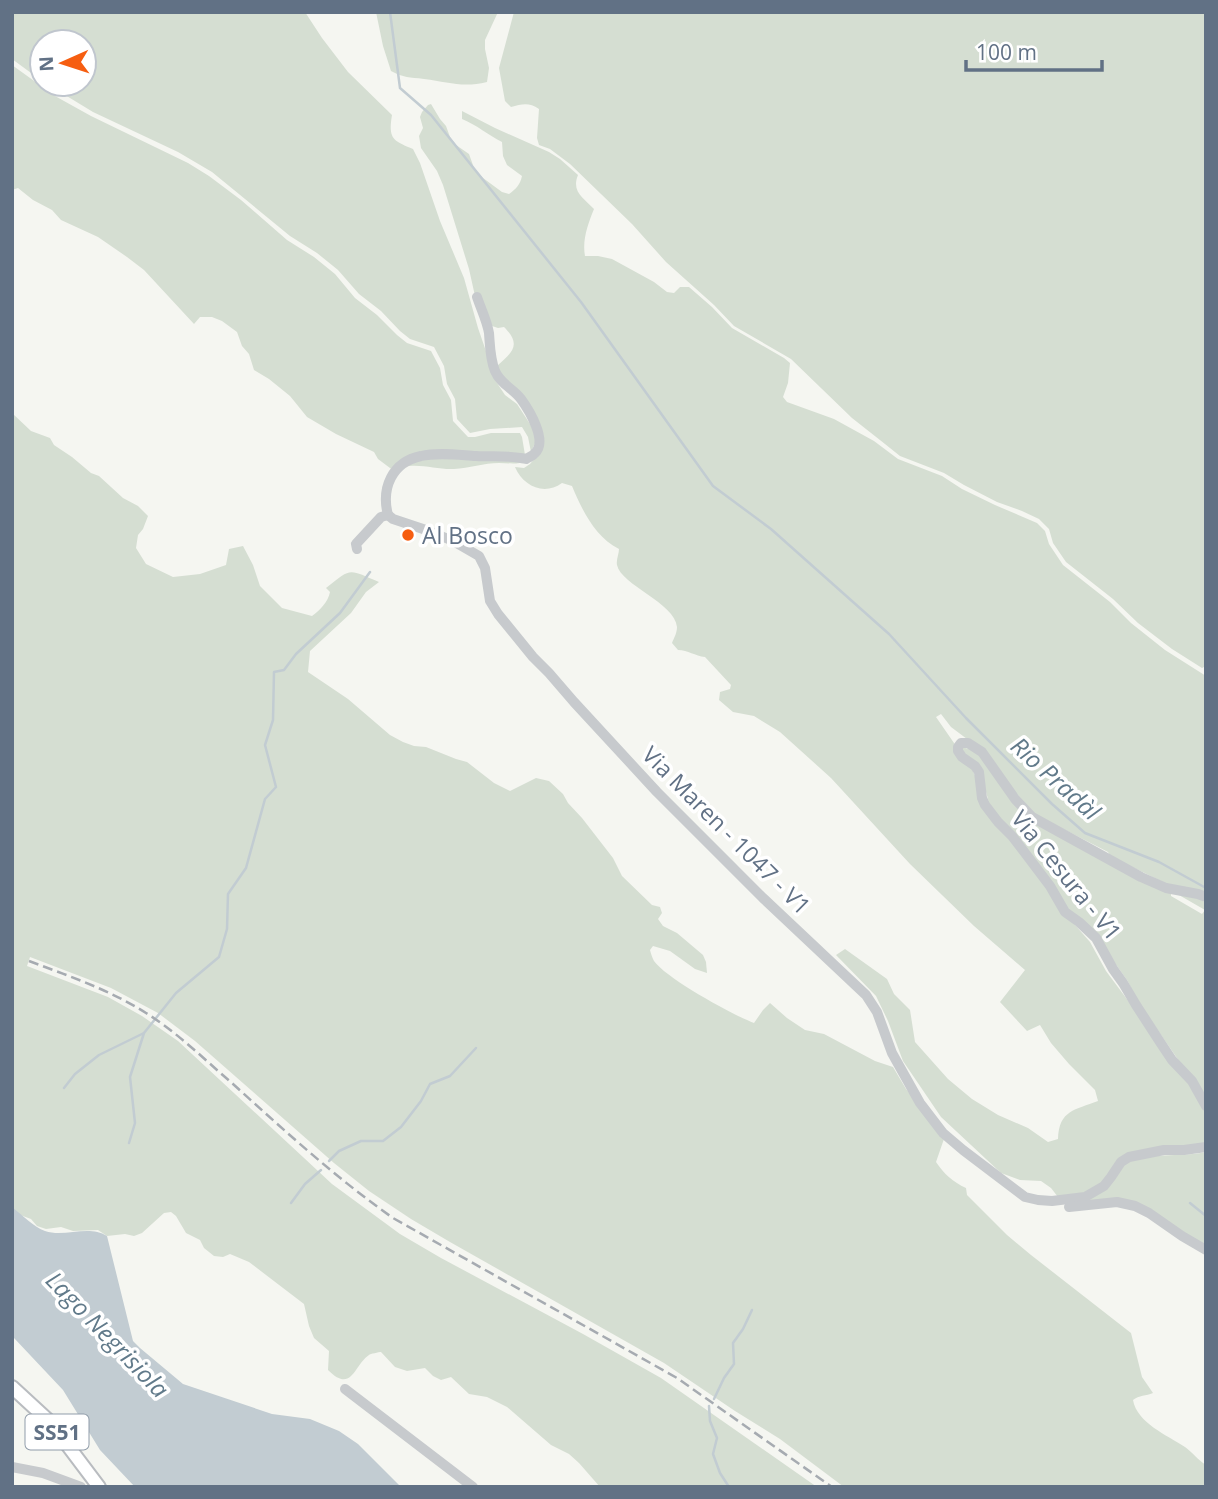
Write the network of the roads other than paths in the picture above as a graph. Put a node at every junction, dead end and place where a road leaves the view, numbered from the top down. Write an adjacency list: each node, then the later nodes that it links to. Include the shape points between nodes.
1 (477, 297): 2 (street, via 489,331 495,371 537,426 535,453 526,459 452,455 409,460 394,471 386,486)
2 (388, 515): 3 (street, via 356,544); 7 (street, Via Maren - 1047 - V1, via 479,556 490,601 533,657 657,792 866,995 892,1053 943,1133 1025,1197)
3 (357, 549)
4 (1206, 897): 5 (street, Via Cesura - V1, via 1141,877 1032,817 982,752 968,743 958,747 979,772 985,805 1023,849 1065,912 1096,938 1154,1033)
5 (1206, 1105)
6 (1206, 1147): 7 (street, via 1129,1157 1096,1191 1079,1199)
7 (1060, 1200): 8 (street, via 1063,1207 1117,1202 1135,1206)
8 (1206, 1250)
9 (12, 1387): 12 (main road, SS51, via 50,1422)
10 (345, 1389): 14 (street)
11 (12, 1467): 13 (street)
12 (97, 1484)
13 (81, 1487)
14 (473, 1487)

